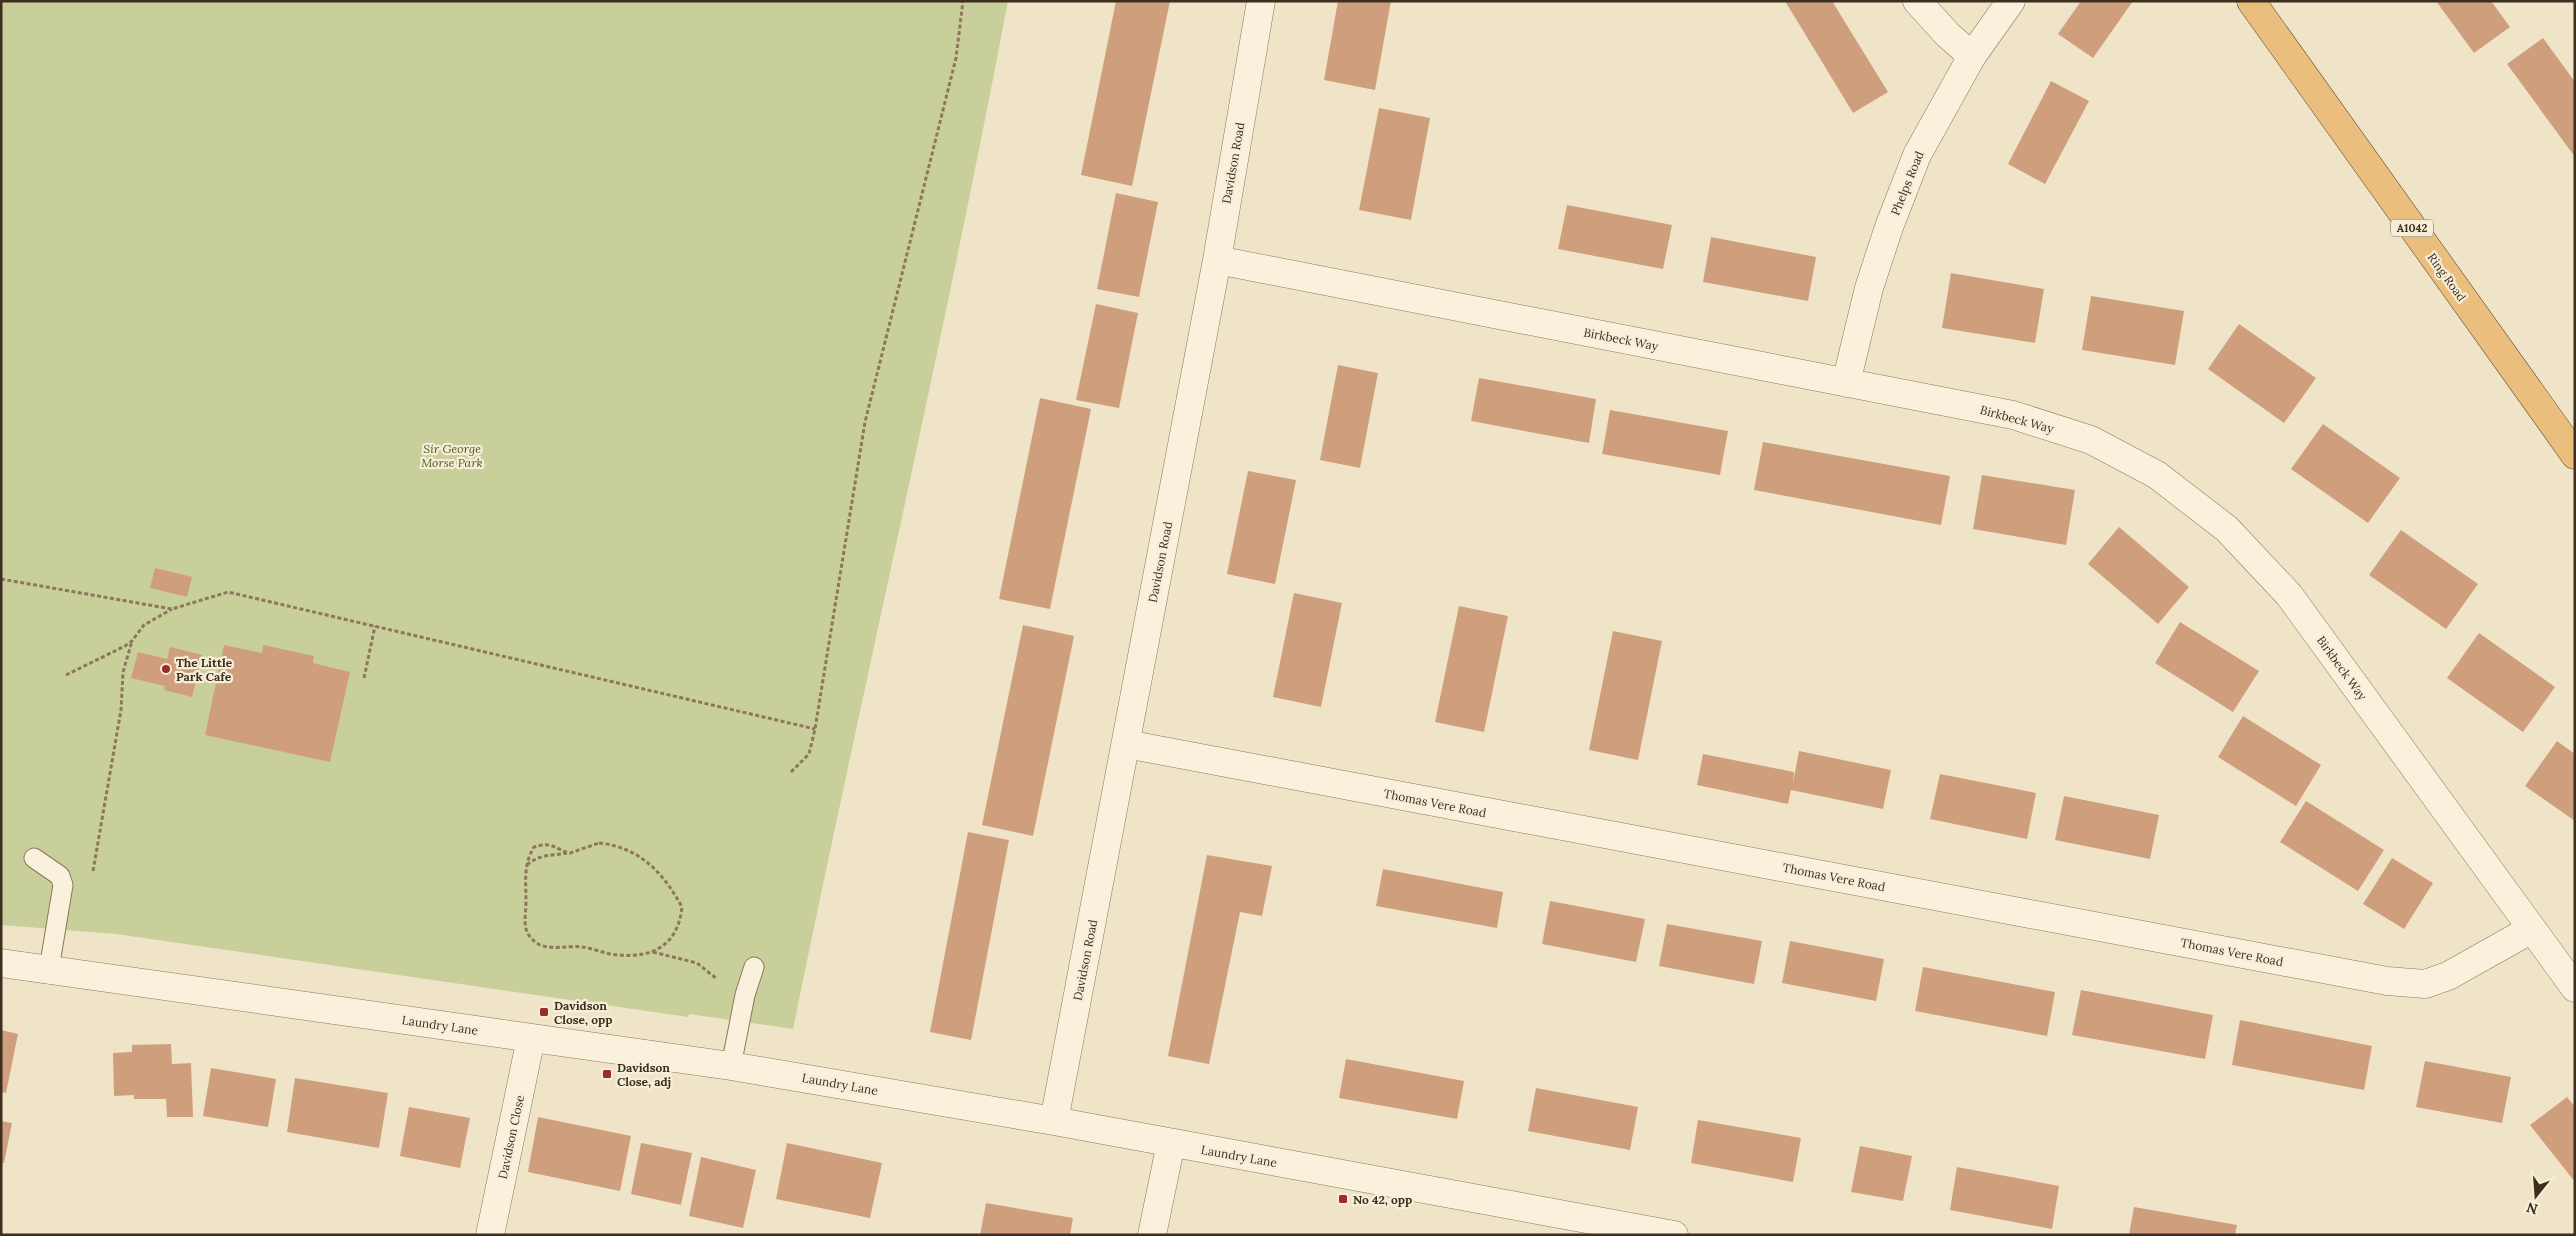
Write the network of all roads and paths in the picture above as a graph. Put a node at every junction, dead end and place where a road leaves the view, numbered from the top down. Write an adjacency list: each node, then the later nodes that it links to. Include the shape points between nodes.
1 (963, 1): 16 (path, via 956,58 865,422)
2 (1261, 1): 7 (street, Davidson Road)
3 (1917, 1): 6 (street)
4 (2011, 1): 6 (street, Phelps Road)
5 (2251, 1): 9 (highway, Ring Road / A1042)
6 (1972, 56): 8 (street, Phelps Road, via 1917,155 1869,288)
7 (1217, 260): 8 (street, Birkbeck Way); 17 (street, Davidson Road)
8 (1846, 383): 23 (street, Birkbeck Way, via 2013,415 2091,440 2158,475 2227,529 2289,595)
9 (2575, 455)
10 (1, 578): 11 (path)
11 (172, 610): 12 (path, via 228,592); 13 (path, via 144,625)
12 (376, 626): 15 (path); 16 (path)
13 (132, 641): 14 (path); 22 (path, via 124,672 121,710)
14 (66, 675)
15 (364, 678)
16 (815, 729): 18 (path, via 809,754)
17 (1126, 744): 23 (street, Thomas Vere Road, via 2387,981 2425,984 2448,976); 32 (street, Davidson Road)
18 (791, 772)
19 (570, 853): 21 (path, via 534,858); 21 (path, via 553,844 544,844 534,848); 24 (path, via 590,844 610,844 634,852 668,882 682,907 681,920 666,945)
20 (34, 858): 27 (lane, via 60,876 63,885)
21 (526, 866): 24 (path, via 524,920 527,932 535,942 548,947 581,946 619,955)
22 (92, 874)
23 (2530, 930): 28 (street, Birkbeck Way)
24 (653, 952): 29 (path, via 697,963 728,988)
25 (1, 963): 27 (street, Laundry Lane)
26 (754, 966): 29 (lane)
27 (50, 969): 30 (street, Laundry Lane)
28 (2575, 988)
29 (745, 995): 31 (lane)
30 (532, 1038): 31 (street, Laundry Lane); 34 (street, Davidson Close)
31 (731, 1066): 32 (street, Laundry Lane)
32 (1054, 1121): 33 (street, Laundry Lane)
33 (1171, 1143): 35 (street); 36 (street, Laundry Lane)
34 (490, 1235)
35 (1152, 1235)
36 (1674, 1235)

